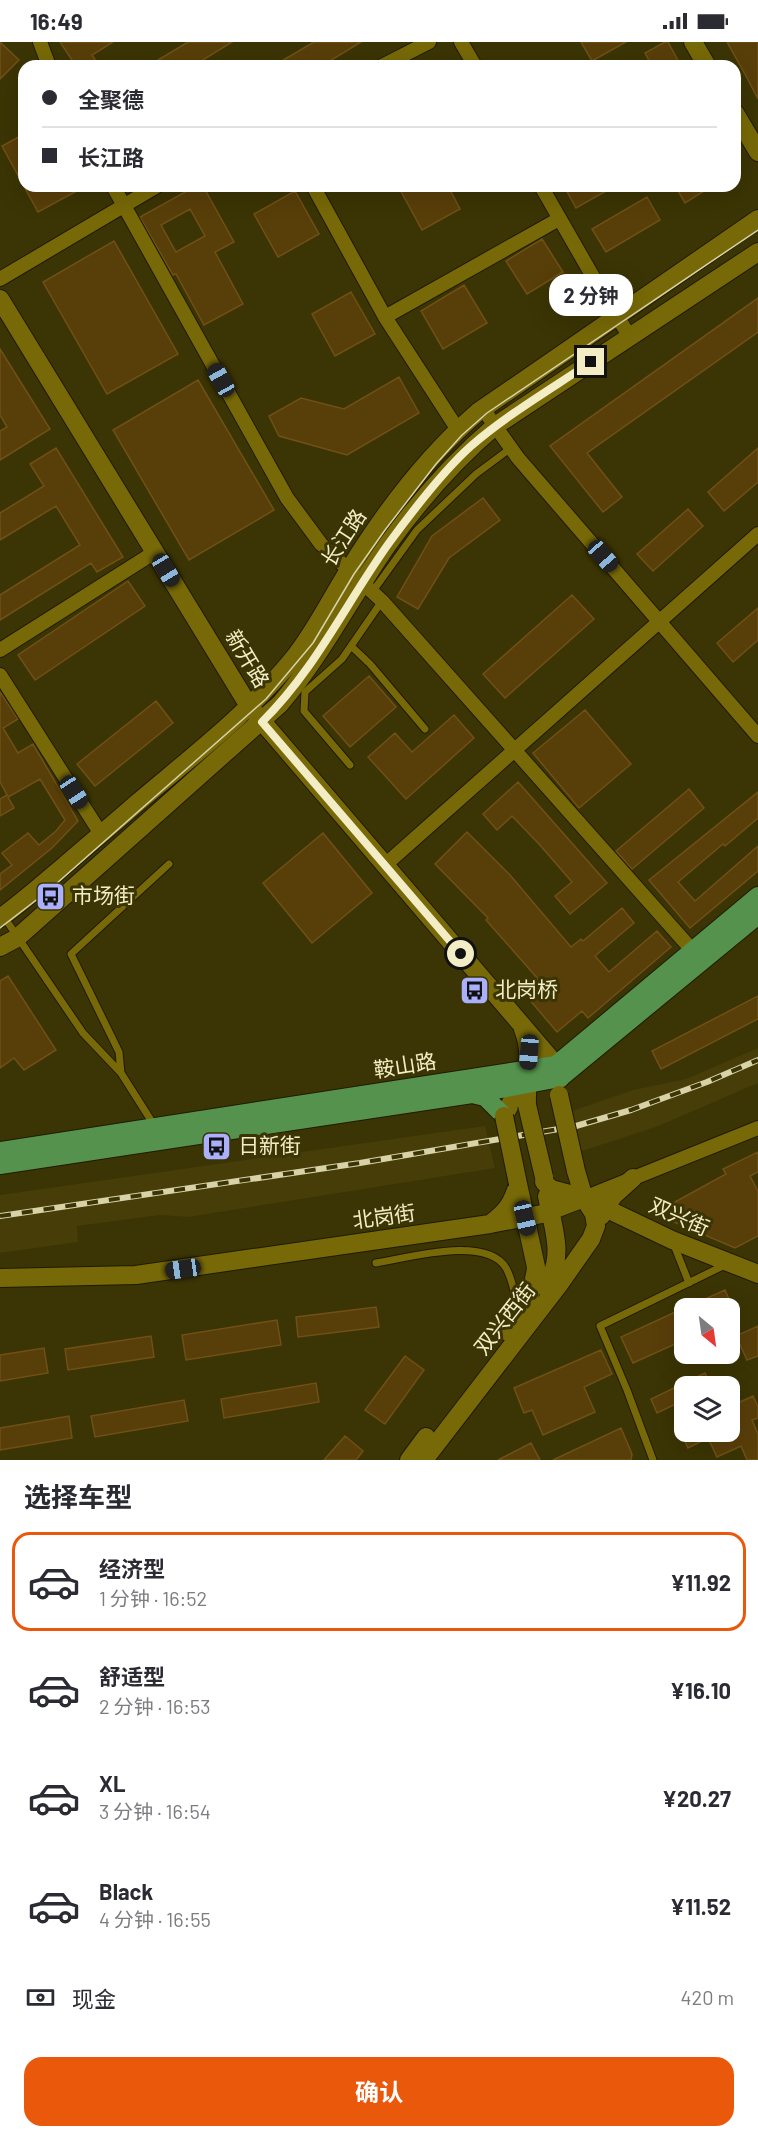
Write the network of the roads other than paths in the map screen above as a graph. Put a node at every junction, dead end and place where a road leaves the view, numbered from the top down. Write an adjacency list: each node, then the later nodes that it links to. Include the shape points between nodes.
1 (40, 42): 5 (street)
2 (429, 42): 6 (street)
3 (462, 42): 7 (street)
4 (693, 42): 8 (main road)
5 (47, 60)
6 (394, 60)
7 (472, 60)
8 (704, 60)
9 (741, 123): 10 (main road)
10 (758, 152)
11 (117, 192): 15 (street)
12 (146, 192): 15 (street)
13 (316, 192): 21 (street)
14 (544, 192): 16 (street)
15 (124, 204): 19 (street); 30 (street, via 287,498 321,544)
16 (559, 219): 21 (street); 22 (street)
17 (758, 219): 22 (main road, 长江路)
18 (758, 252): 23 (main road, 长江路)
19 (0, 279)
20 (0, 298): 29 (main road, 新开路)
21 (385, 316): 26 (street)
22 (616, 317): 23 (street); 24 (main road, 长江路)
23 (630, 337): 25 (main road, 长江路)
24 (483, 409): 25 (street); 26 (main road, 长江路)
25 (495, 426): 27 (street); 31 (main road, 长江路, via 469,448 388,544)
26 (458, 430): 30 (main road, 长江路, via 396,502)
27 (511, 448): 31 (lane, via 476,474 417,530); 32 (street)
28 (758, 534): 32 (street)
29 (155, 552): 34 (street); 36 (main road, 新开路)
30 (349, 569): 31 (street); 36 (main road, 长江路, via 295,657)
31 (373, 591): 33 (lane); 37 (main road, 长江路); 40 (street)
32 (659, 622): 39 (street); 40 (street)
33 (351, 646): 38 (lane); 41 (lane, via 305,692 304,711)
34 (0, 650)
35 (0, 675): 42 (street)
36 (249, 706): 37 (main road, 新开路); 42 (main road, 长江路)
37 (262, 722): 44 (main road, 新开路); 48 (main road, 长江路)
38 (424, 729)
39 (758, 736)
40 (515, 751): 44 (street); 50 (street)
41 (350, 765)
42 (101, 834): 47 (main road, 长江路)
43 (169, 864): 52 (lane, via 71,954 119,1052)
44 (385, 865): 51 (main road, 新开路)
45 (758, 896): 50 (main road, 鞍山路)
46 (758, 915): 54 (main road)
47 (2, 916): 48 (lane)
48 (17, 938): 49 (main road, 长江路); 52 (lane, via 82,1033)
49 (0, 947)
50 (693, 951): 54 (main road, 鞍山路)
51 (521, 1024): 53 (main road, via 528,1042); 54 (main road, 新开路)
52 (121, 1073): 57 (lane)
53 (527, 1078): 54 (main road, 鞍山路); 55 (main road, 鞍山路); 56 (main road); 57 (main road, 鞍山路); 62 (main road, bridge, via 527,1105)
54 (558, 1079): 64 (main road, bridge)
55 (472, 1094): 56 (main road, via 484,1097); 60 (main road, 鞍山路)
56 (504, 1116): 63 (main road, bridge)
57 (156, 1127): 59 (main road, 鞍山路)
58 (758, 1128): 61 (street, 北岗街)
59 (0, 1152)
60 (0, 1165)
61 (633, 1178): 64 (street, 北岗街); 66 (main road, 双兴西街)
62 (544, 1180): 64 (main road, 双兴街, via 551,1189); 65 (main road)
63 (518, 1184): 65 (main road); 67 (main road, 双兴西街); 68 (main road, via 513,1202)
64 (584, 1198): 65 (main road, 北岗街); 66 (main road, 双兴街); 69 (main road)
65 (549, 1206): 67 (main road, 北岗街); 71 (main road)
66 (605, 1208): 69 (main road, 双兴西街); 70 (main road, 双兴街)
67 (525, 1218): 68 (main road, 北岗街); 78 (main road, 双兴西街, via 536,1267)
68 (490, 1224): 75 (main road, 北岗街, via 136,1275)
69 (596, 1226): 77 (main road, 双兴西街)
70 (672, 1240): 73 (main road, 双兴街); 76 (lane)
71 (557, 1246): 77 (main road, via 564,1263); 78 (main road, via 554,1272)
72 (376, 1263): 78 (lane, via 477,1250 506,1267)
73 (729, 1263): 74 (main road, 双兴街); 76 (lane)
74 (758, 1274)
75 (0, 1278)
76 (689, 1283): 81 (lane, via 600,1326)
77 (558, 1286): 80 (main road, 双兴西街)
78 (522, 1313): 79 (main road, 双兴西街)
79 (409, 1460)
80 (424, 1460)
81 (653, 1460)

